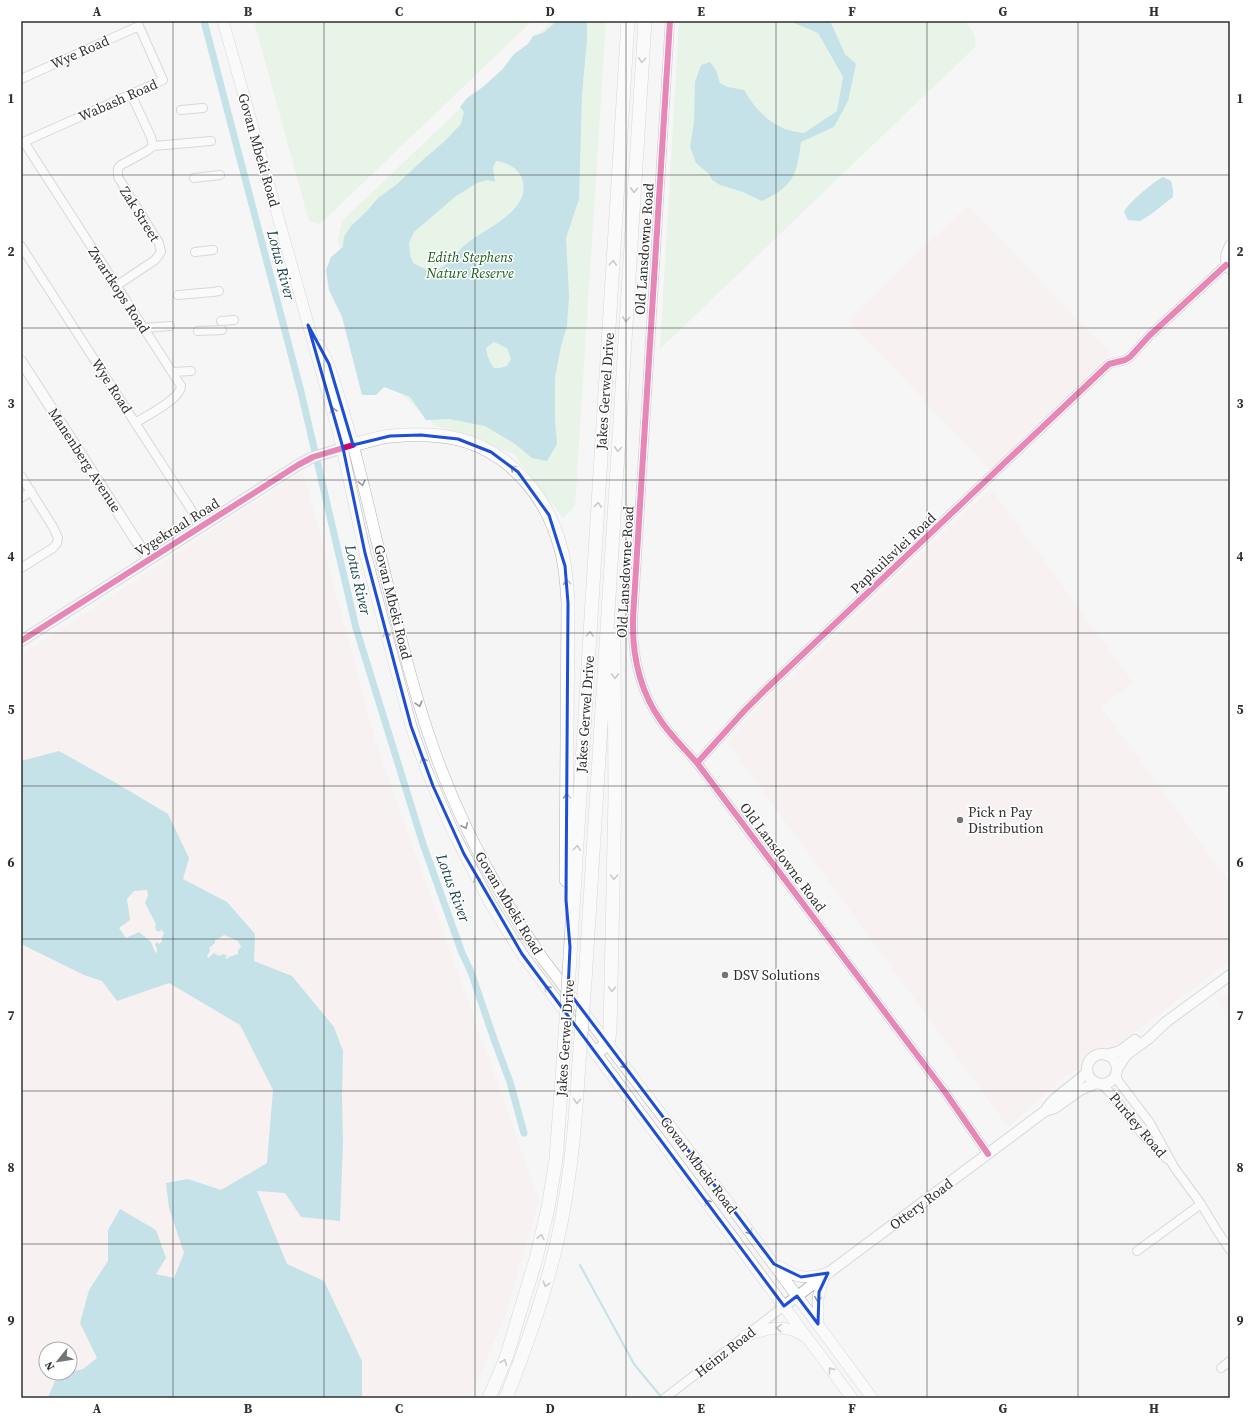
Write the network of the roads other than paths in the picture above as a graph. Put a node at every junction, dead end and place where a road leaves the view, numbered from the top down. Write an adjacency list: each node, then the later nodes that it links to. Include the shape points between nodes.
1 (223, 21): 33 (main road, Govan Mbeki Road, via 308,325 329,364)
2 (628, 21): 43 (highway, Jakes Gerwel Drive, one-way to 2)
3 (644, 21): 37 (highway, Jakes Gerwel Drive, one-way to 37)
4 (670, 21): 42 (street, Old Lansdowne Road, via 633,636 638,673 648,698 661,720)
5 (139, 26): 6 (street, Wye Road); 7 (street, Wabash Road, via 163,80)
6 (21, 79)
7 (131, 94): 11 (street, Wabash Road); 12 (street)
8 (203, 108): 9 (street)
9 (181, 110)
10 (211, 141): 12 (street)
11 (22, 143): 20 (street, Zwartkops Road)
12 (153, 146): 20 (street, Zak Street, via 125,162 118,168 118,172 120,182 159,243 161,252 155,260)
13 (220, 175): 14 (street)
14 (194, 178)
15 (1230, 244): 19 (street, via 1225,253)
16 (21, 247): 32 (street, Wye Road)
17 (213, 250): 18 (street)
18 (194, 252)
19 (1228, 268): 42 (street, Papkuilsvlei Road, via 1150,336 1130,357 1109,364 765,690)
20 (116, 286): 26 (street, Zwartkops Road)
21 (219, 291): 22 (street)
22 (178, 295)
23 (234, 320): 24 (street)
24 (221, 321)
25 (170, 326): 26 (street)
26 (144, 328): 31 (street, Zwartkops Road)
27 (222, 330): 28 (street)
28 (198, 332)
29 (21, 361): 39 (street, Manenberg Avenue)
30 (191, 371): 31 (street)
31 (172, 372): 32 (street, Zwartkops Road, via 181,386 178,395)
32 (135, 423): 38 (street, Wye Road, via 194,514)
33 (348, 446): 38 (street, Vygekraal Road, via 316,456 298,465); 43 (highway, one-way to 33, via 566,900 568,591 561,548 549,515 541,500 518,472 491,452 458,439 421,435 390,436); 46 (main road, Govan Mbeki Road, one-way to 46, via 424,719 460,815 486,867 523,930); 47 (main road, Govan Mbeki Road, one-way to 33, via 526,960 490,903 432,786 411,726 365,553)
34 (21, 476): 35 (street)
35 (31, 492): 36 (street); 40 (street, via 58,538 53,548)
36 (21, 498)
37 (613, 525): 46 (highway, one-way to 46, via 615,796); 68 (highway, Jakes Gerwel Drive, one-way to 68, bridge, via 580,1062 571,1165 552,1265 536,1319)
38 (198, 528): 39 (street, Vygekraal Road)
39 (148, 559): 41 (street, Vygekraal Road)
40 (21, 568)
41 (21, 641)
42 (697, 763): 53 (street, Old Lansdowne Road, via 945,1092)
43 (570, 952): 67 (highway, Jakes Gerwel Drive, one-way to 43, bridge, via 506,1358 536,1259 548,1208 556,1159)
44 (1230, 975): 45 (street)
45 (1166, 1022): 48 (street, via 1154,1027 1120,1051); 50 (street, via 1126,1055)
46 (608, 1043): 47 (highway); 58 (main road, Govan Mbeki Road, one-way to 58)
47 (596, 1053): 61 (main road, Govan Mbeki Road, one-way to 47)
48 (1106, 1055): 49 (street, via 1092,1058); 50 (street, via 1113,1060)
49 (1087, 1072): 51 (street); 52 (street, Ottery Road, via 1077,1083 1051,1102)
50 (1116, 1072): 51 (street, via 1113,1080); 54 (street, Purdey Road, via 1123,1087 1150,1123)
51 (1099, 1083): 52 (street, Ottery Road, via 1080,1090 1055,1108); 54 (street, Purdey Road, via 1113,1096 1142,1135)
52 (1045, 1111): 53 (street, Ottery Road)
53 (988, 1154): 59 (street, Ottery Road)
54 (1174, 1167): 55 (street, Purdey Road)
55 (1201, 1204): 56 (street, Purdey Road); 57 (street)
56 (1230, 1250)
57 (1137, 1251)
58 (774, 1264): 59 (main road, via 801,1277); 60 (main road, Govan Mbeki Road)
59 (826, 1274): 60 (street, Ottery Road); 62 (main road, one-way to 62, via 818,1298)
60 (797, 1296): 61 (street, Ottery Road); 62 (main road, Govan Mbeki Road)
61 (784, 1306): 63 (street, Heinz Road); 64 (main road, Govan Mbeki Road)
62 (818, 1324): 71 (main road, Govan Mbeki Road)
63 (745, 1336): 64 (main road, one-way to 63, via 794,1331 781,1328 766,1329); 69 (street, Heinz Road)
64 (810, 1341): 70 (main road, Govan Mbeki Road, one-way to 64)
65 (1230, 1361): 66 (street)
66 (1221, 1368)
67 (489, 1398)
68 (506, 1398)
69 (665, 1398)
70 (852, 1398)
71 (872, 1398)

